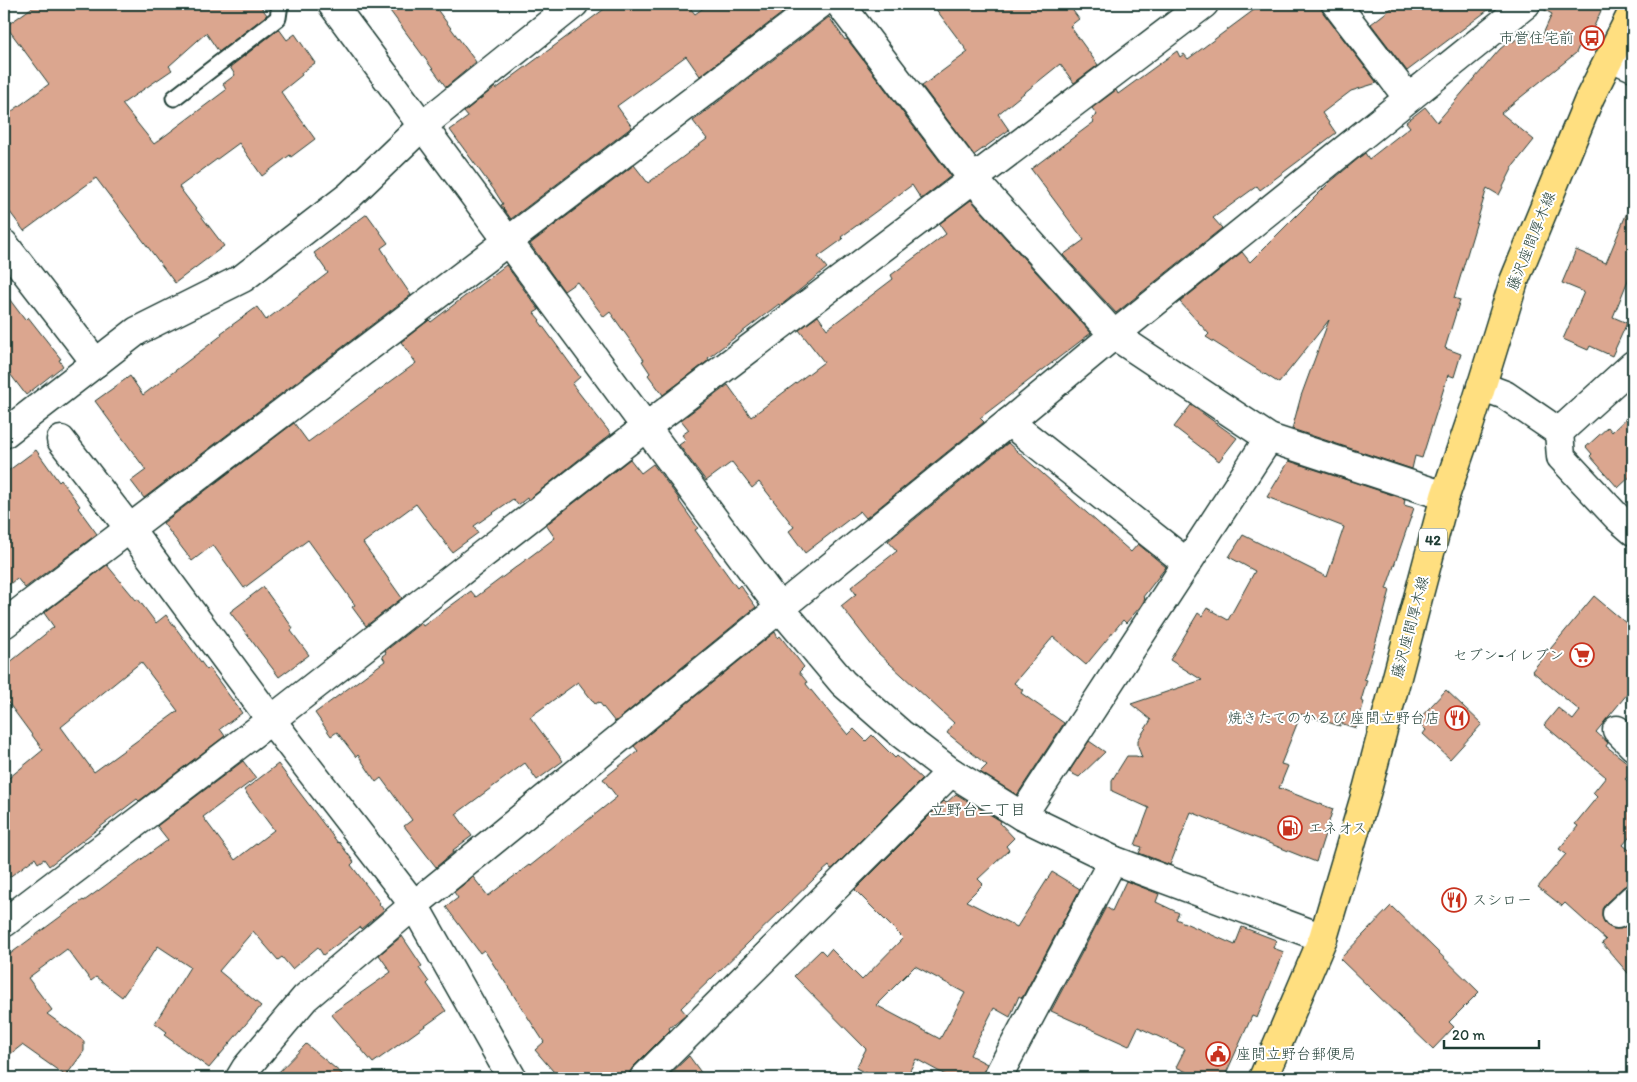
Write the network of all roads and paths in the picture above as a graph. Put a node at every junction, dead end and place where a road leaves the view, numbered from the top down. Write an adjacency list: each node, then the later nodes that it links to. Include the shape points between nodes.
1 (280, 4): 11 (lane, via 278,18)
2 (332, 4): 13 (street)
3 (574, 4): 13 (street)
4 (820, 4): 15 (street)
5 (840, 4): 14 (street)
6 (1204, 4): 14 (street)
7 (1336, 4): 12 (street)
8 (1526, 4): 12 (street)
9 (1633, 12): 10 (main road, 藤沢座間厚木線 / 42)
10 (1622, 62): 20 (main road, 藤沢座間厚木線 / 42, via 1590,97 1514,281)
11 (174, 98)
12 (1408, 98): 17 (street)
13 (422, 126): 15 (street); 18 (street, via 349,196 242,278 137,331)
14 (973, 179): 17 (street); 22 (street)
15 (506, 241): 22 (street); 28 (street)
16 (4, 244): 18 (street)
17 (1114, 334): 21 (street); 25 (street)
18 (96, 363): 24 (street)
19 (1633, 365): 23 (street)
20 (1482, 386): 23 (street, via 1505,395); 27 (main road, 藤沢座間厚木線 / 42)
21 (1009, 422): 30 (street); 31 (street)
22 (646, 427): 31 (street); 33 (street)
23 (1558, 432): 29 (street, via 1561,457)
24 (4, 434)
25 (1269, 438): 27 (street); 30 (street)
26 (61, 440): 28 (street)
27 (1445, 496): 39 (main road, 藤沢座間厚木線 / 42, via 1370,781)
28 (129, 528): 32 (street); 33 (street)
29 (1633, 531)
30 (1187, 563): 35 (street)
31 (780, 608): 34 (street, via 843,683); 37 (street)
32 (4, 624)
33 (271, 720): 37 (street); 38 (street)
34 (951, 772): 35 (street); 42 (street)
35 (1022, 816): 36 (street)
36 (1114, 860): 39 (street); 43 (street)
37 (414, 904): 40 (street, via 305,998); 41 (street)
38 (4, 923)
39 (1323, 938): 44 (main road, 藤沢座間厚木線 / 42)
40 (240, 1078)
41 (512, 1078)
42 (644, 1078)
43 (998, 1078)
44 (1263, 1078)

